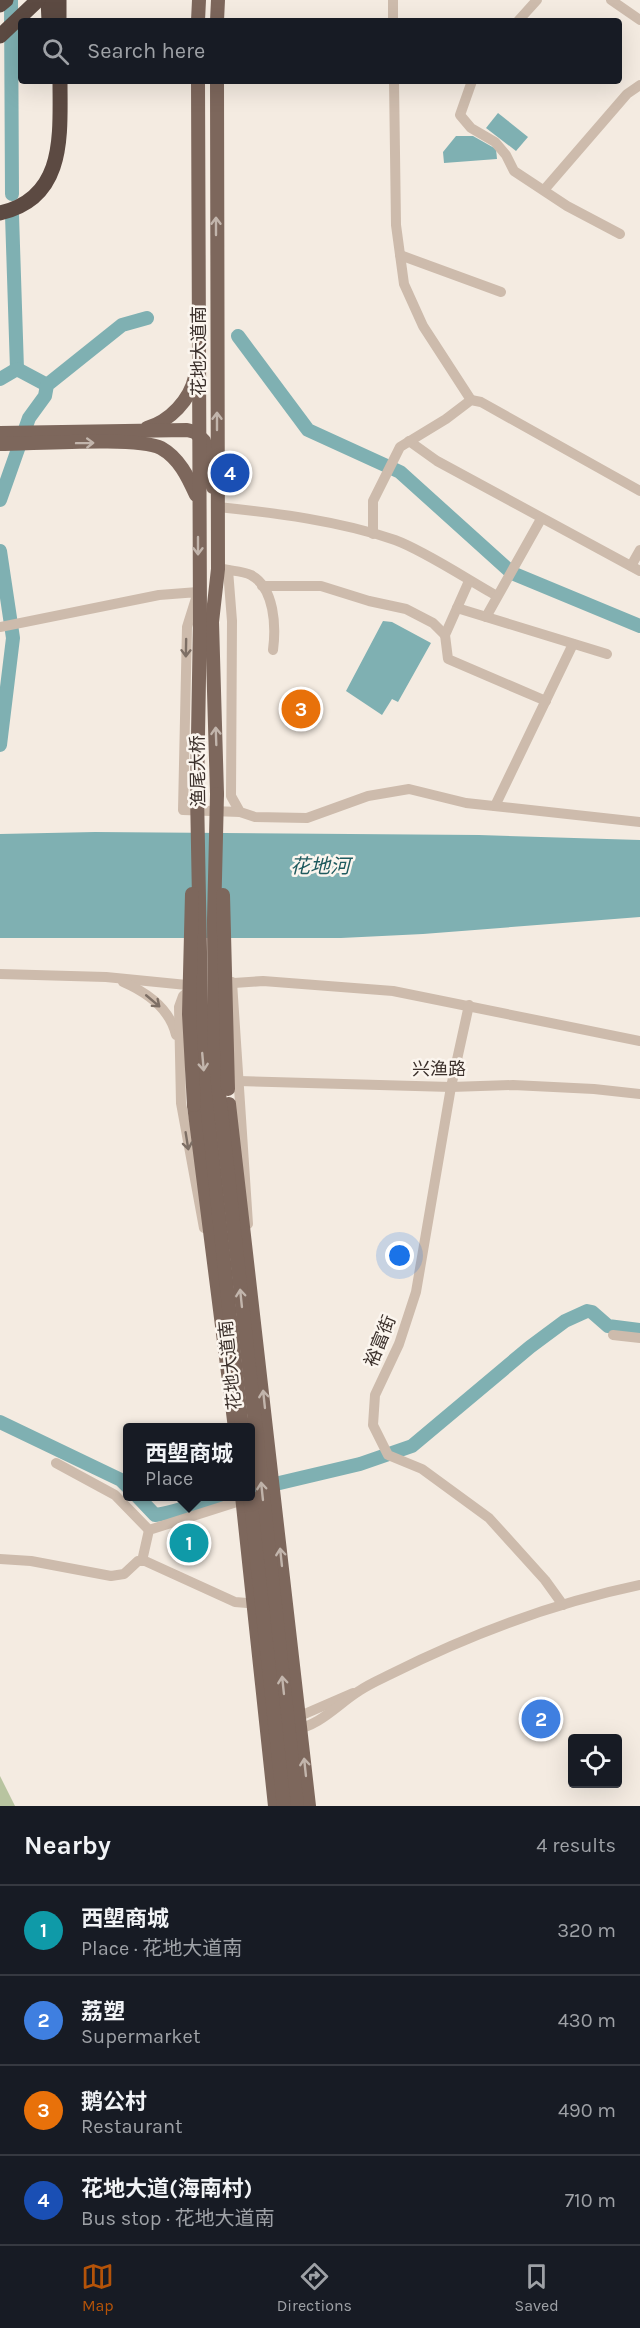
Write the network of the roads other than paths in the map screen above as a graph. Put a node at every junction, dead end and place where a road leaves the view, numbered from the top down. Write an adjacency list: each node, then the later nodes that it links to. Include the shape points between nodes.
1 (6, 0): 11 (highway)
2 (27, 0): 21 (highway)
3 (38, 0): 12 (highway)
4 (48, 0): 13 (highway)
5 (59, 0): 14 (highway)
6 (199, 0): 15 (main road)
7 (218, 0): 16 (main road)
8 (393, 0): 17 (street)
9 (537, 0): 18 (street)
10 (611, 0): 20 (street)
11 (0, 4)
12 (19, 18)
13 (48, 18)
14 (59, 18)
15 (198, 18)
16 (217, 18)
17 (393, 18)
18 (521, 18)
19 (18, 19): 22 (highway)
20 (640, 20)
21 (0, 23)
22 (0, 36)
23 (50, 84): 31 (highway, via 49,139 42,171 26,191)
24 (60, 84): 32 (highway, via 59,138 53,170 35,196 20,207)
25 (198, 84): 36 (main road, 花地大道南)
26 (217, 84): 45 (main road, 花地大道南, one-way to 26)
27 (394, 84): 34 (street)
28 (471, 84): 30 (street, via 460,115 471,128 495,142 514,171)
29 (640, 85): 30 (street, via 627,94)
30 (544, 190): 33 (street)
31 (0, 203)
32 (0, 213)
33 (620, 234)
34 (400, 255): 35 (street); 37 (street, via 404,284 423,326)
35 (501, 292)
36 (198, 363): 38 (main road, via 184,402 158,425); 39 (main road, 花地大道南)
37 (471, 400): 42 (street); 43 (street)
38 (133, 430): 39 (main road, via 187,430); 41 (main road)
39 (198, 435): 44 (main road, 花地大道南); 45 (main road, via 207,449 208,472)
40 (1, 439): 41 (main road)
41 (38, 439): 44 (main road, one-way to 44, via 132,442 158,447 184,471)
42 (409, 441): 46 (street); 47 (street, via 400,447 373,501)
43 (640, 491)
44 (198, 500): 45 (main road, via 210,493); 53 (main road, 花地大道南, one-way to 53)
45 (218, 504): 47 (street); 49 (main road, 花地大道南)
46 (541, 519): 50 (street); 54 (street)
47 (373, 534): 51 (street, via 398,541)
48 (640, 550): 50 (street)
49 (223, 569): 52 (street, via 250,574); 57 (main road, 花地大道南); 67 (street, via 232,621 231,796)
50 (635, 569)
51 (469, 580): 54 (street); 55 (street)
52 (262, 586): 59 (street, via 321,586 406,609 433,623); 61 (street, via 273,614)
53 (198, 591): 57 (main road, 花地大道南); 58 (street); 67 (street, one-way to 67, via 187,627 183,810)
54 (497, 596): 56 (street)
55 (457, 608): 56 (street); 59 (street)
56 (486, 617): 60 (street)
57 (206, 621): 64 (main road); 65 (main road, 渔尾大桥, one-way to 57)
58 (0, 627)
59 (445, 635): 63 (street, via 448,659)
60 (573, 644): 62 (street); 63 (street)
61 (273, 650)
62 (607, 654)
63 (546, 701): 66 (street)
64 (197, 793): 69 (main road, bridge); 81 (main road, bridge, via 190,992 194,1105)
65 (217, 794): 69 (main road, 渔尾大桥, bridge); 80 (main road, bridge, via 229,1104)
66 (495, 806): 67 (street, via 409,789 368,796 307,818); 68 (street)
67 (240, 812)
68 (640, 822)
69 (207, 920): 85 (main road, 花地大道南, one-way to 85, bridge, via 202,1059); 101 (main road, 花地大道南, one-way to 69, bridge, via 215,1056)
70 (0, 974): 71 (street)
71 (106, 977): 73 (street); 76 (street, one-way to 76, via 132,986 161,1007 174,1027)
72 (232, 982): 73 (street); 74 (street, via 363,987); 77 (street, 花地大道南)
73 (196, 986): 76 (street, 花地大道南, via 181,1001)
74 (469, 1005): 75 (street); 78 (street, 裕富街)
75 (640, 1041)
76 (179, 1047): 81 (street, 花地大道南, one-way to 81, via 181,1103 202,1218)
77 (238, 1081): 78 (street, 兴渔路); 80 (street, 花地大道南)
78 (451, 1087): 79 (street, 兴渔路, via 513,1085); 96 (street, 裕富街, via 416,1292 399,1344 375,1395 373,1425 388,1455 422,1469 489,1518)
79 (640, 1094)
80 (248, 1253): 94 (main road, 花地大道南, one-way to 80)
81 (214, 1257): 84 (main road, 花地大道南)
82 (613, 1335): 83 (street)
83 (640, 1338)
84 (234, 1423)
85 (241, 1423)
86 (56, 1463): 90 (street, via 115,1495)
87 (236, 1501): 90 (street)
88 (245, 1501): 95 (main road)
89 (245, 1501): 100 (main road, bridge)
90 (149, 1530): 92 (street)
91 (0, 1559): 92 (street, via 111,1576 124,1574)
92 (142, 1561): 95 (street, via 226,1598)
93 (640, 1586): 96 (street)
94 (286, 1601): 95 (street); 97 (main road, 花地大道南)
95 (252, 1605): 98 (main road)
96 (563, 1605): 97 (street, via 474,1635 357,1692 338,1708)
97 (300, 1722): 98 (street); 102 (main road, 花地大道南, one-way to 97)
98 (266, 1733): 99 (main road)
99 (275, 1806)
100 (284, 1806)
101 (297, 1806)
102 (309, 1806)

